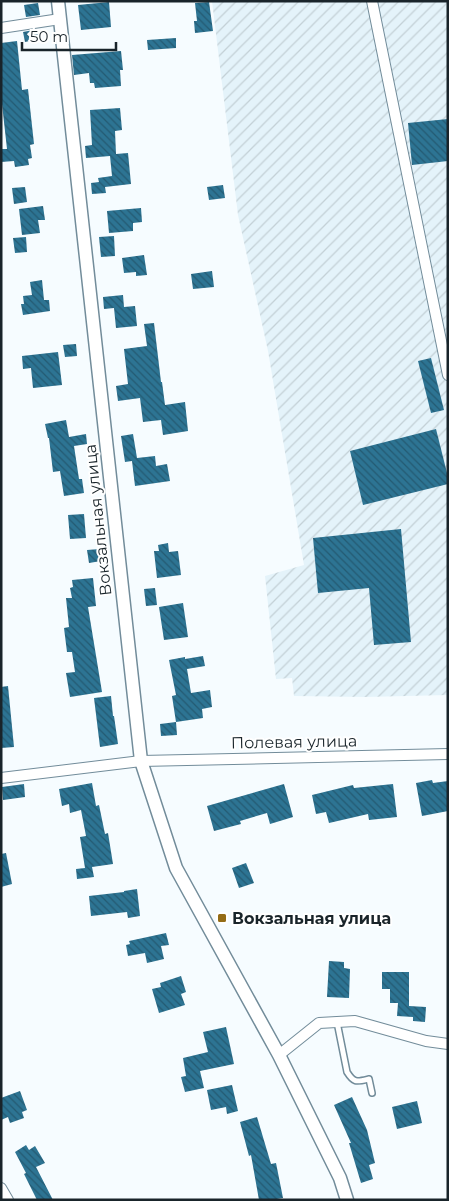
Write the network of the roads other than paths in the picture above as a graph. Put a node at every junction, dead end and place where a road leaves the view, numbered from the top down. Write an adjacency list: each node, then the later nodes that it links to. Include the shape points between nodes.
1 (58, 1): 3 (street, Вокзальная улица)
2 (372, 1): 5 (street)
3 (60, 19): 4 (street); 7 (street, Вокзальная улица)
4 (1, 28)
5 (448, 375)
6 (448, 754): 7 (street, Полевая улица)
7 (141, 761): 8 (street, Полевая улица); 11 (street, Вокзальная улица, via 176,868)
8 (1, 778)
9 (337, 1022): 10 (street, via 355,1021); 11 (street, via 320,1023); 12 (lane, via 347,1072 357,1082 368,1079)
10 (448, 1044)
11 (279, 1055): 15 (street, Вокзальная улица, via 340,1178)
12 (372, 1093)
13 (1, 1188): 14 (street)
14 (8, 1200)
15 (347, 1200)

